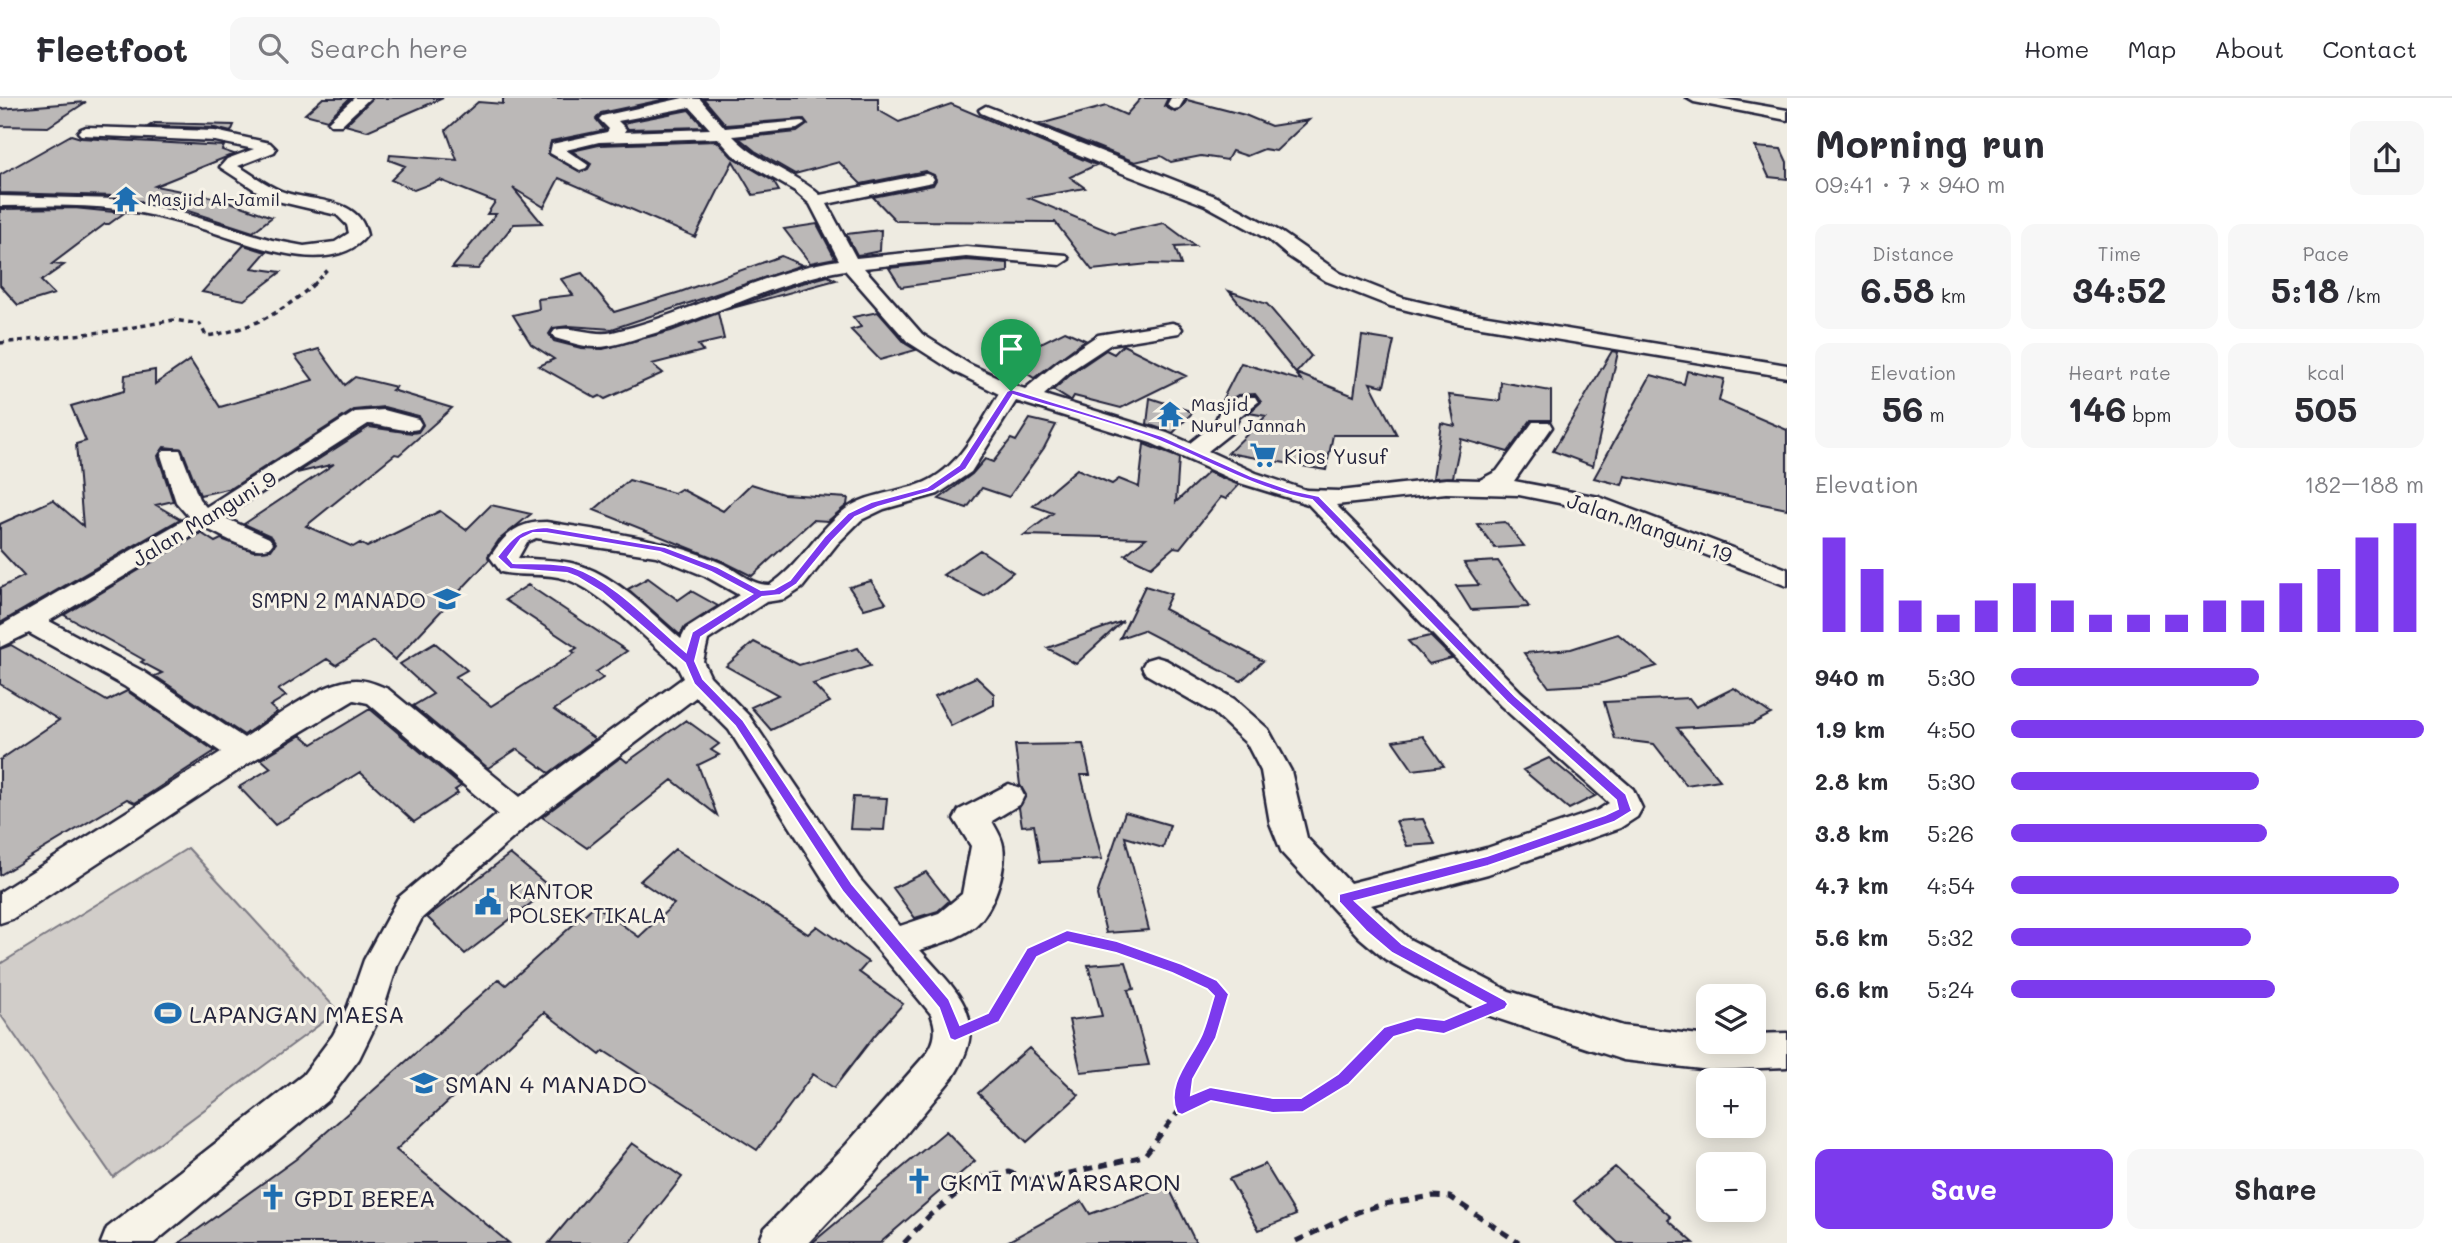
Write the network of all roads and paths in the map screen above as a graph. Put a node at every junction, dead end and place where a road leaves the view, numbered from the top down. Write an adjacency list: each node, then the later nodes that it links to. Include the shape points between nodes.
1 (363, 98): 7 (street)
2 (1694, 98): 6 (street)
3 (1719, 98): 6 (street)
4 (692, 100): 10 (street); 11 (street, via 607,119 618,129)
5 (986, 110): 22 (street, via 1211,201 1275,236 1333,277 1396,302 1464,318)
6 (1787, 113)
7 (336, 122)
8 (797, 124): 10 (street)
9 (86, 132): 16 (street, via 215,136 264,146 268,149 228,167 275,195 342,211 356,223 358,235)
10 (722, 134): 11 (street); 15 (street, via 738,152)
11 (612, 136): 12 (street, via 558,147 558,153)
12 (580, 165)
13 (926, 179): 15 (street)
14 (0, 201): 16 (street, via 125,206 290,249)
15 (817, 201): 18 (street, Jalan Manguni 19)
16 (347, 244): 21 (path, via 350,251 279,315 232,334 206,336 200,324 174,320)
17 (1060, 259): 18 (street, via 966,252)
18 (850, 264): 20 (street, via 750,291 612,339 596,341); 23 (street, Jalan Manguni 19, via 915,338 962,368)
19 (1172, 330): 23 (street, via 1105,339)
20 (562, 334)
21 (0, 342)
22 (1787, 371)
23 (1020, 394): 27 (street, Jalan Manguni 19); 34 (street, via 962,467 930,489 852,515 793,582 776,593)
24 (1247, 402): 27 (street)
25 (410, 424): 31 (street, Jalan Manguni 9, via 363,417 302,460)
26 (1541, 427): 29 (street, via 1506,476)
27 (1194, 451): 30 (street, Jalan Manguni 19, via 1248,478)
28 (172, 455): 31 (street, via 188,502)
29 (1486, 486): 30 (street, Jalan Manguni 19); 33 (street, Jalan Manguni 19, via 1590,502)
30 (1315, 498): 42 (street, via 1511,699 1622,797 1626,808 1609,819 1488,861)
31 (204, 518): 32 (street); 35 (street, Jalan Manguni 9)
32 (260, 543)
33 (1787, 578)
34 (760, 594): 38 (street, via 696,635); 38 (street, via 690,559 620,540 537,530 518,537 505,552 503,557 510,566 568,569 589,579)
35 (30, 622): 36 (street, Jalan Manguni 9); 39 (street, via 134,679)
36 (0, 638)
37 (1156, 667): 42 (street, via 1224,706 1258,737 1276,771 1293,844)
38 (694, 671): 41 (street); 44 (street, via 739,723 847,888)
39 (243, 752): 41 (street, via 335,696 366,691 378,696); 43 (street)
40 (1009, 796): 44 (street, via 970,819 983,831 990,849 977,899 969,911 936,930)
41 (519, 814): 50 (street, via 410,908 381,960 365,1010 316,1087)
42 (1344, 898): 45 (street, via 1397,949)
43 (0, 909)
44 (891, 943): 46 (street, via 944,1003)
45 (1500, 1004): 47 (street, via 1623,1043 1710,1053); 48 (path, via 1444,1027 1417,1024 1390,1032 1343,1079 1303,1105 1273,1105 1210,1094)
46 (955, 1034): 48 (path, via 994,1017 1032,953 1067,936 1117,947 1212,985 1222,994 1209,1038 1185,1078); 51 (street, via 952,1049 940,1065)
47 (1787, 1050)
48 (1182, 1107): 52 (path, via 1144,1156 1048,1178 1031,1180 1009,1172 986,1176 930,1215)
49 (1296, 1241): 53 (path, via 1384,1204 1450,1196)
50 (122, 1243)
51 (780, 1243)
52 (904, 1243)
53 (1518, 1243)

